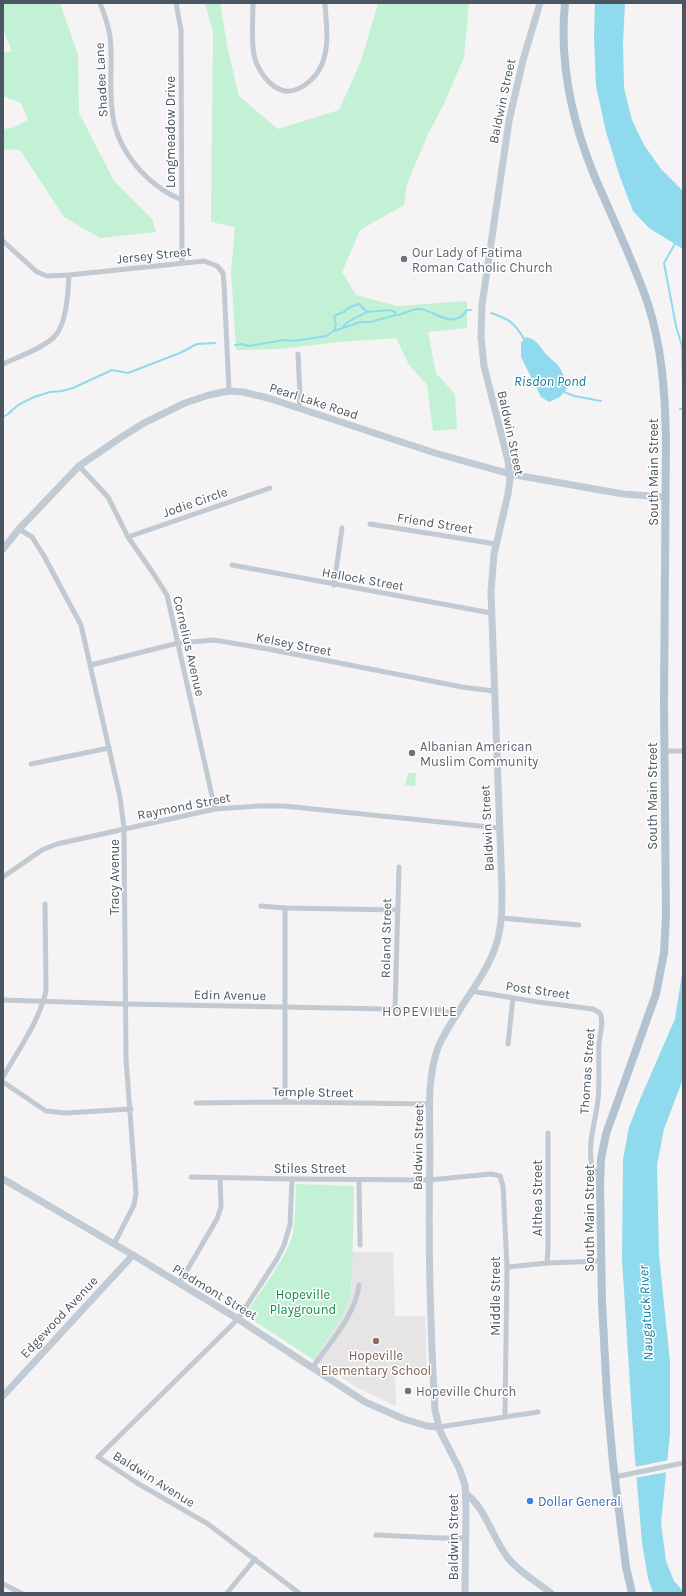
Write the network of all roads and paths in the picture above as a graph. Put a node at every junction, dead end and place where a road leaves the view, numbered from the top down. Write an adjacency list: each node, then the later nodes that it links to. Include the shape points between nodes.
1 (100, 3): 7 (street, Shadee Lane, via 110,36 112,111 119,136 132,160 151,182 166,194)
2 (176, 3): 7 (street, Longmeadow Drive, via 181,30)
3 (253, 3): 4 (street, via 254,55 267,80 286,91 297,89 307,83 322,64 327,48)
4 (325, 3)
5 (540, 3): 16 (main road, Baldwin Street, via 523,58 510,114 481,312 484,366)
6 (564, 3): 18 (main road, South Main Street, via 564,59 576,120 594,174 644,294 659,350 665,409)
7 (182, 200): 9 (street, Longmeadow Drive)
8 (3, 241): 10 (street, Jersey Street, via 37,272 48,276)
9 (182, 262): 10 (street, Jersey Street); 13 (street, Jersey Street, via 204,261 217,266 223,273)
10 (69, 275): 12 (street, via 62,323 55,337)
11 (298, 354): 14 (street)
12 (3, 364)
13 (229, 391): 14 (main road, Pearl Lake Road, via 242,392); 15 (main road, Pearl Lake Road, via 185,403 144,423)
14 (299, 408): 16 (main road, Pearl Lake Road, via 435,453)
15 (78, 466): 21 (main road, Pearl Lake Road); 22 (street, Cornelius Avenue, via 108,497)
16 (510, 474): 18 (main road, Pearl Lake Road, via 623,494); 23 (main road, Baldwin Street)
17 (270, 488): 22 (street, Jodie Circle)
18 (665, 496): 32 (main road, South Main Street)
19 (370, 524): 23 (street, Friend Street)
20 (342, 528): 26 (street)
21 (19, 529): 24 (main road, Pearl Lake Road); 29 (street, Tracy Avenue, via 32,538 72,607 81,626)
22 (128, 537): 28 (street, Cornelius Avenue, via 167,596)
23 (496, 544): 27 (main road, Baldwin Street, via 491,578)
24 (3, 549)
25 (232, 565): 26 (street, Hallock Street)
26 (334, 585): 27 (street, Hallock Street)
27 (491, 613): 30 (main road, Baldwin Street)
28 (178, 643): 29 (street, Kelsey Street); 30 (street, Kelsey Street, via 214,640); 35 (street, Cornelius Avenue)
29 (90, 665): 31 (street, Tracy Avenue)
30 (494, 692): 37 (main road, Baldwin Street)
31 (109, 748): 34 (street); 36 (street, Tracy Avenue)
32 (664, 751): 33 (street); 63 (main road, South Main Street, via 666,917 663,964 654,1001 606,1134)
33 (683, 751)
34 (31, 764)
35 (215, 809): 36 (street, Raymond Street, via 173,820); 37 (street, Raymond Street, via 284,806)
36 (124, 828): 39 (street, Raymond Street, via 42,850); 50 (street, Tracy Avenue)
37 (499, 828): 44 (main road, Baldwin Street)
38 (399, 867): 43 (street, Roland Street)
39 (3, 877)
40 (46, 904): 49 (street, via 46,991)
41 (261, 906): 42 (street)
42 (285, 908): 43 (street); 51 (street)
43 (398, 910): 52 (street, Roland Street)
44 (501, 918): 45 (street); 46 (main road, Baldwin Street, via 498,938 492,953)
45 (579, 925)
46 (471, 991): 47 (street, Post Street); 54 (main road, Baldwin Street)
47 (513, 998): 53 (street, Post Street, via 593,1009); 55 (street)
48 (3, 1000): 49 (street, Edin Avenue)
49 (43, 1001): 50 (street, Edin Avenue); 56 (street, via 37,1017)
50 (126, 1004): 51 (street, Edin Avenue); 61 (street, Tracy Avenue, via 126,1059)
51 (285, 1007): 52 (street, Edin Avenue); 58 (street)
52 (395, 1009): 54 (street, Edin Avenue, via 441,1010)
53 (600, 1013): 63 (street, Thomas Street, via 602,1019 599,1095 591,1150 592,1169)
54 (456, 1015): 60 (main road, Baldwin Street, via 441,1040 434,1061)
55 (508, 1044)
56 (3, 1078)
57 (3, 1082): 61 (street, via 46,1110 65,1113)
58 (285, 1102): 59 (street, Temple Street); 60 (street, Temple Street)
59 (196, 1103)
60 (430, 1104): 70 (main road, Baldwin Street)
61 (131, 1109): 71 (street, Tracy Avenue, via 136,1193 134,1205)
62 (548, 1133): 75 (street, Althea Street)
63 (600, 1174): 74 (main road, South Main Street)
64 (500, 1176): 70 (street, Stiles Street, via 491,1174); 76 (street, Middle Street, via 503,1186)
65 (191, 1177): 66 (street, Stiles Street)
66 (220, 1178): 68 (street, Stiles Street); 77 (street, via 221,1207 217,1219)
67 (3, 1179): 71 (main road, Piedmont Street)
68 (292, 1179): 69 (street, Stiles Street); 79 (street, via 290,1225 284,1245)
69 (359, 1180): 70 (street, Stiles Street); 72 (street)
70 (429, 1180): 84 (main road, Baldwin Street, via 433,1365 435,1410)
71 (114, 1244): 73 (main road, Piedmont Street)
72 (360, 1245)
73 (133, 1255): 77 (main road, Piedmont Street); 81 (main road, Edgewood Avenue)
74 (601, 1261): 75 (street); 86 (main road, South Main Street, via 606,1384)
75 (547, 1263): 76 (street)
76 (507, 1267): 83 (street, Middle Street)
77 (179, 1284): 79 (main road, Piedmont Street)
78 (359, 1285): 80 (street, via 358,1295 349,1315)
79 (238, 1319): 80 (main road, Piedmont Street); 90 (street, Baldwin Avenue, via 98,1457 208,1524)
80 (313, 1367): 84 (main road, Piedmont Street, via 372,1406 417,1423)
81 (3, 1396)
82 (538, 1412): 83 (street)
83 (505, 1416): 84 (street)
84 (439, 1427): 87 (main road, Baldwin Street, via 462,1474)
85 (683, 1463): 86 (street)
86 (614, 1476): 97 (main road, South Main Street)
87 (466, 1494): 89 (main road, Baldwin Street); 96 (main road, via 475,1501 508,1559)
88 (376, 1535): 89 (street)
89 (466, 1538): 95 (main road, Baldwin Street)
90 (254, 1559): 93 (street); 94 (street, Baldwin Avenue)
91 (3, 1584): 92 (street)
92 (21, 1593)
93 (227, 1593)
94 (299, 1593)
95 (465, 1593)
96 (551, 1593)
97 (632, 1593)

